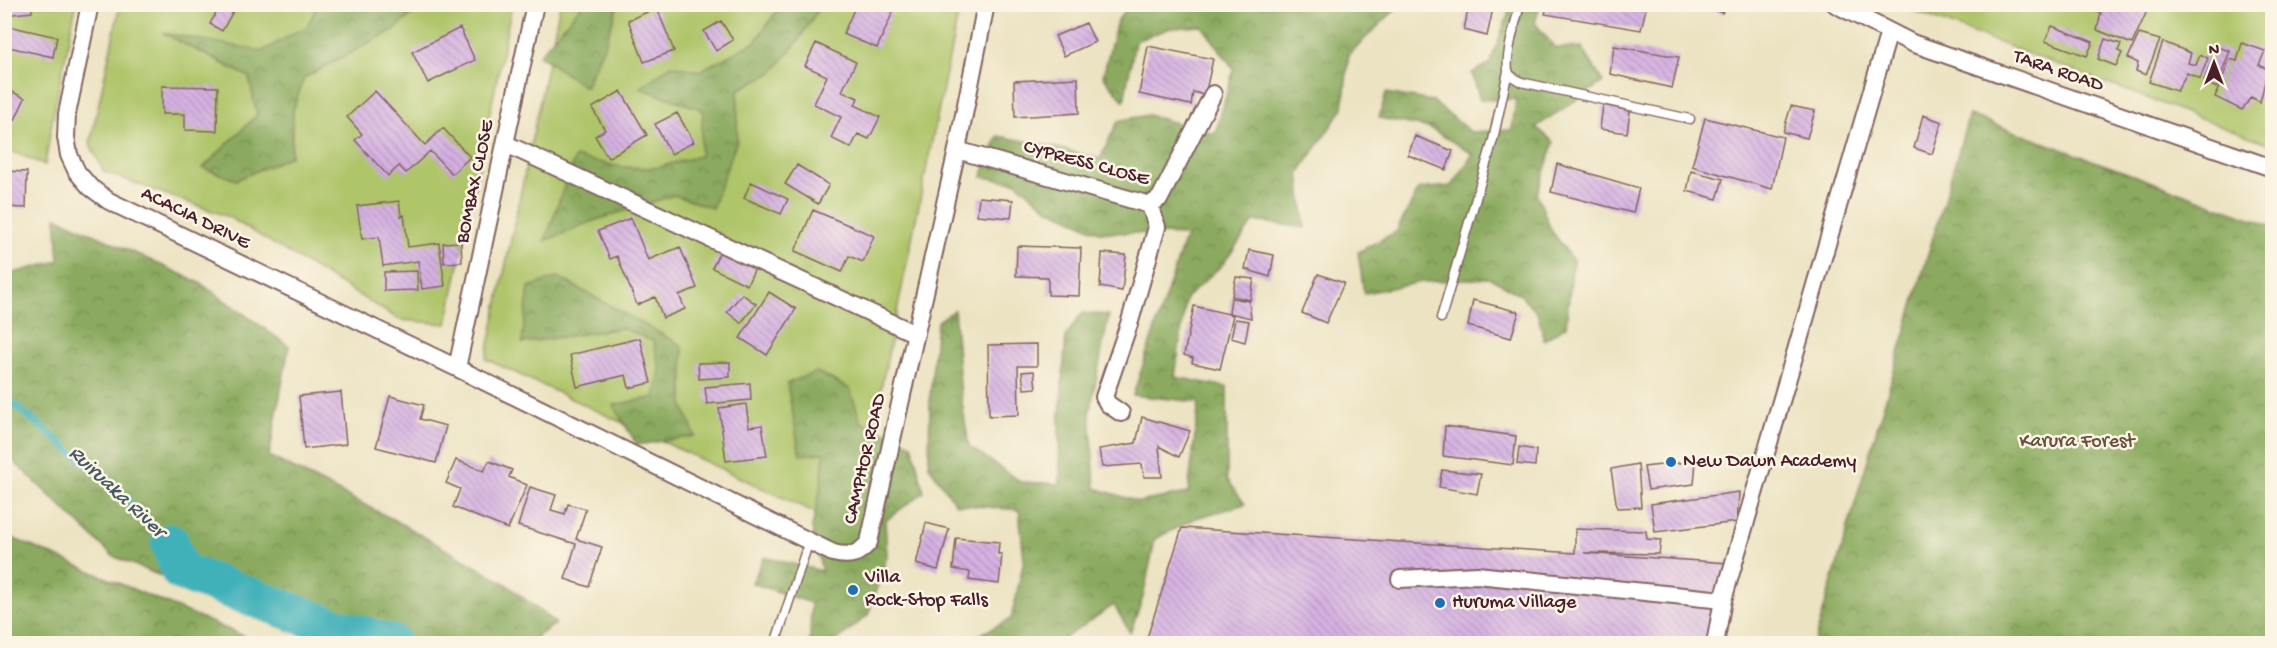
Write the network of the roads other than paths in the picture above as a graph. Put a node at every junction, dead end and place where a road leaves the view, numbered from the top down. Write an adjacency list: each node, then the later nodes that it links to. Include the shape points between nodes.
1 (90, 4): 16 (street, ACACIA DRIVE, via 67,114 66,137 76,172 90,187 109,201)
2 (535, 4): 10 (street, BOMBAX CLOSE)
3 (986, 4): 11 (street, CAMPHOR ROAD)
4 (1520, 4): 7 (lane)
5 (1835, 4): 6 (street, TARA ROAD)
6 (1889, 32): 12 (street, TARA ROAD); 20 (street)
7 (1508, 71): 9 (lane, via 1521,82); 14 (lane, via 1493,140)
8 (1213, 94): 13 (street, CYPRESS CLOSE, via 1160,198)
9 (1690, 119)
10 (506, 144): 15 (street); 16 (street, BOMBAX CLOSE)
11 (957, 150): 13 (street, CYPRESS CLOSE); 15 (street, CAMPHOR ROAD)
12 (2272, 168)
13 (1150, 205): 17 (street, via 1157,227 1104,397)
14 (1442, 318)
15 (916, 334): 18 (street, CAMPHOR ROAD, via 869,543 856,554 845,556)
16 (457, 368): 18 (street, CAMPHOR ROAD)
17 (1121, 413)
18 (809, 541): 21 (lane)
19 (1400, 579): 20 (street, via 1478,575)
20 (1724, 600): 22 (street)
21 (775, 644)
22 (1715, 644)

